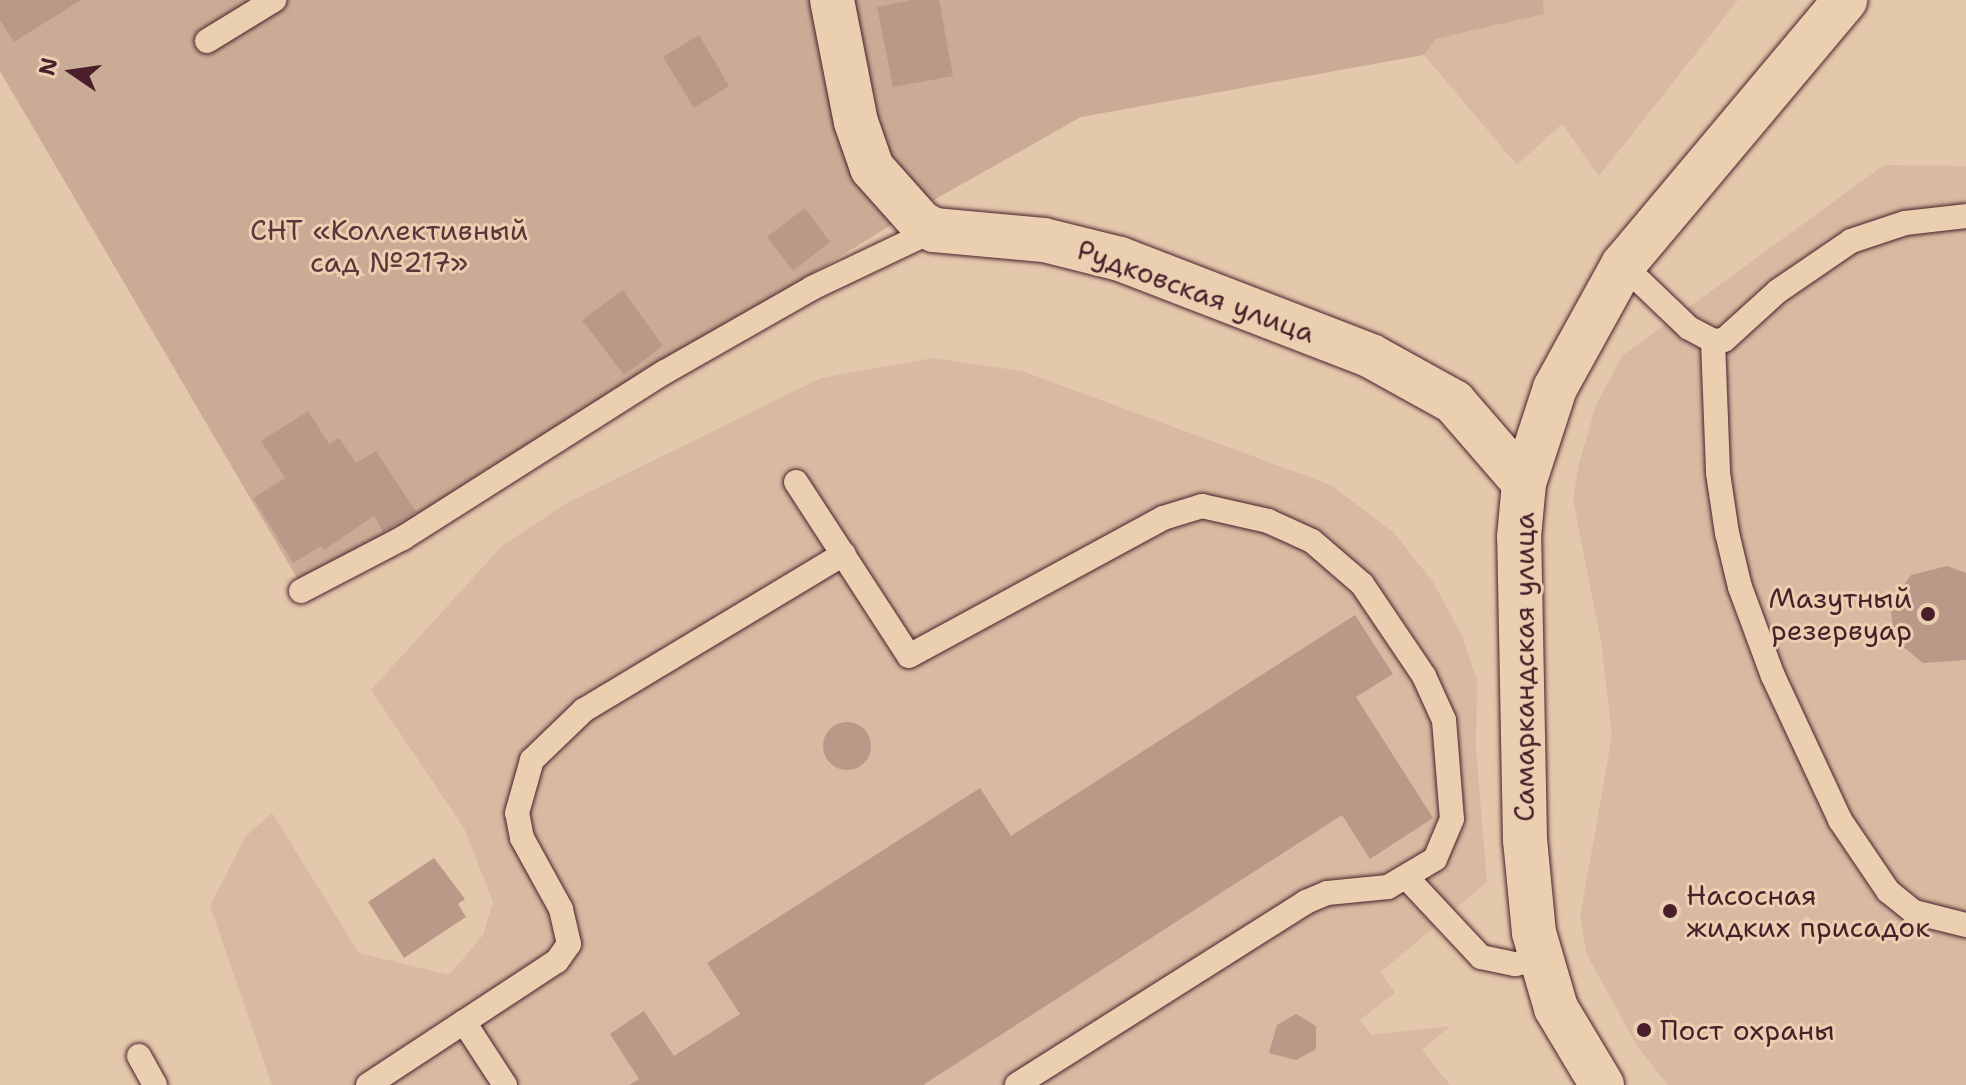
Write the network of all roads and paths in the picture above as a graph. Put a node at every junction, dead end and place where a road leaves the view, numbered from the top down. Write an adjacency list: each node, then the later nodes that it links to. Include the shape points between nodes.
1 (274, 0): 4 (lane)
2 (832, 0): 6 (street, via 856,122 872,168 909,214)
3 (1845, 0): 7 (street, Самаркандская улица)
4 (207, 41)
5 (1966, 216): 8 (lane, via 1905,223 1851,241 1778,291 1734,334)
6 (934, 230): 10 (street, Рудковская улица, via 1044,240 1120,259 1371,356 1454,402); 12 (lane, via 798,295 665,372 403,538)
7 (1623, 265): 8 (lane, via 1689,328); 10 (street, Самаркандская улица, via 1555,388)
8 (1713, 341): 14 (lane, via 1718,473 1727,533 1740,587 1773,676 1840,820 1888,891 1914,912)
9 (796, 482): 11 (lane)
10 (1524, 483): 15 (street, Самаркандская улица, via 1519,537 1525,840)
11 (844, 554): 13 (lane, via 909,656 1202,506 1234,510 1312,541 1362,584 1424,676 1444,720 1449,834 1435,859); 16 (lane, via 584,710 547,741 522,782 517,813 531,861 569,927 569,944 557,961)
12 (301, 591)
13 (1408, 879): 15 (lane, via 1481,957 1515,964); 21 (lane, via 1306,902)
14 (1966, 925)
15 (1539, 960): 22 (street, Самаркандская улица, via 1566,1029)
16 (464, 1022): 19 (lane); 20 (lane)
17 (139, 1056): 18 (lane)
18 (155, 1085)
19 (368, 1085)
20 (505, 1085)
21 (1017, 1085)
22 (1602, 1085)

